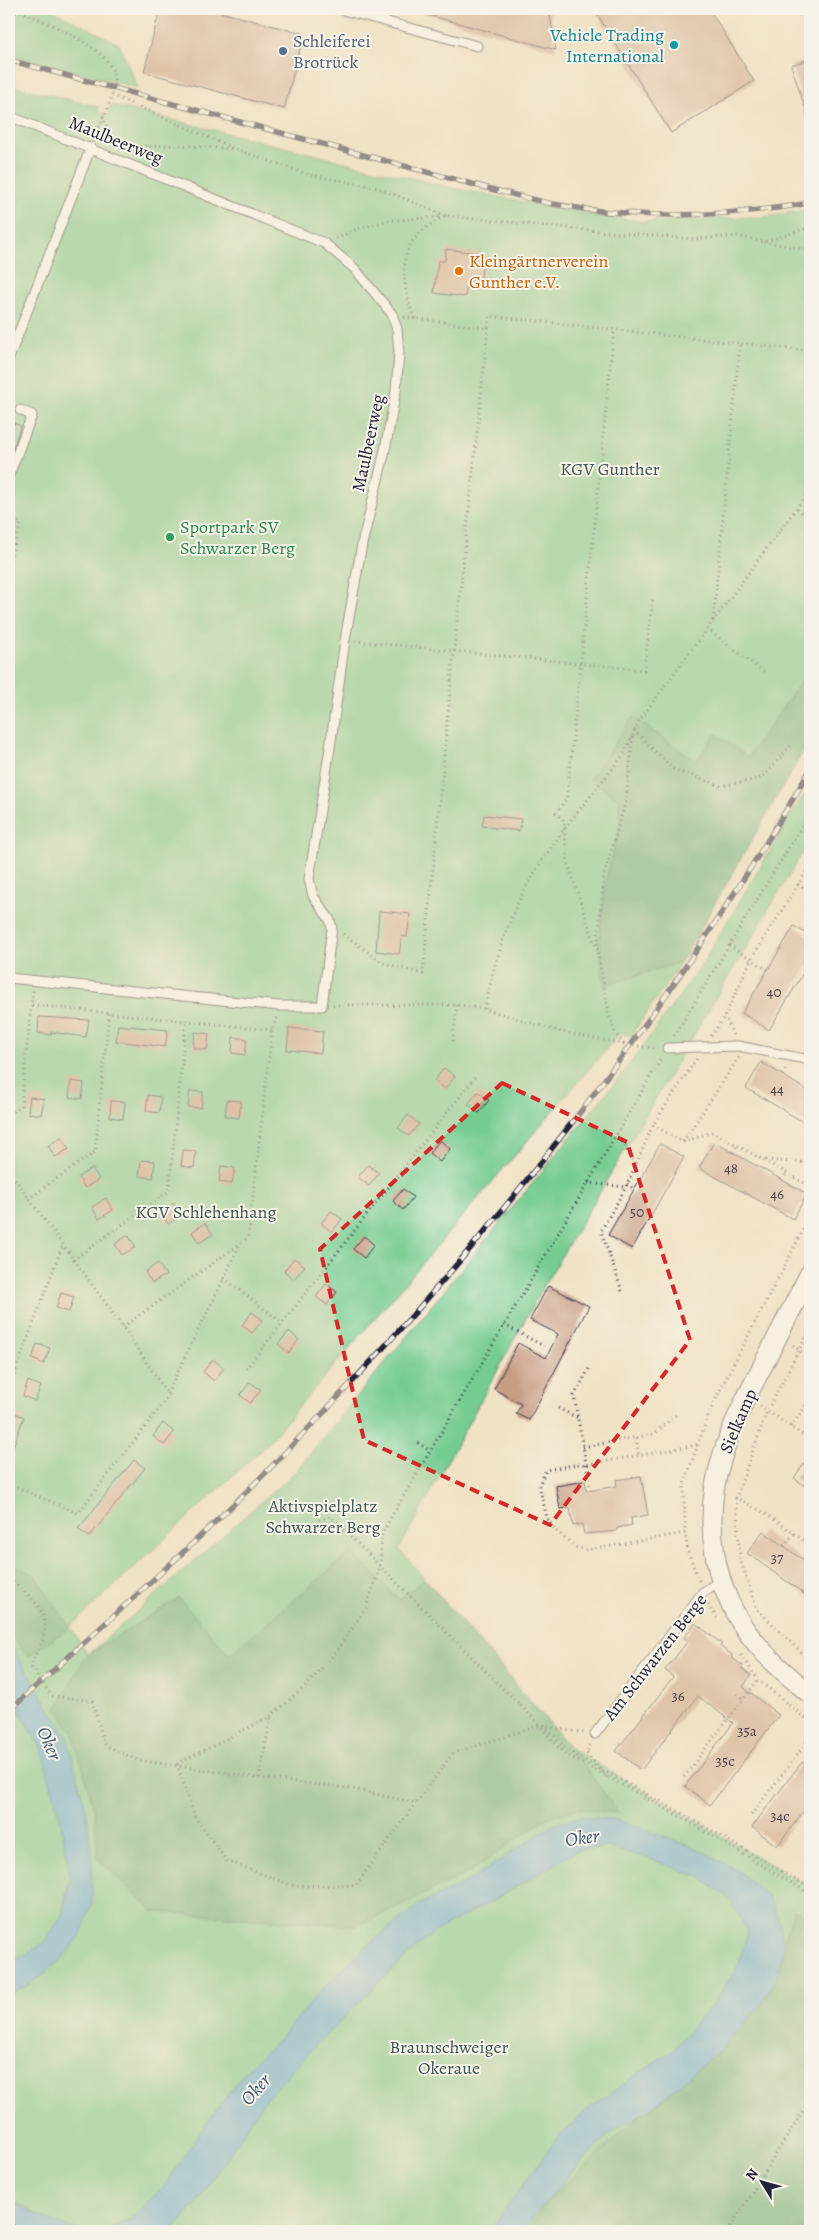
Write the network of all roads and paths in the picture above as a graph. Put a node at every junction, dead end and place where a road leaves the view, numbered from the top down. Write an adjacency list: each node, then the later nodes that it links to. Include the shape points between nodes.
1 (16, 9): 4 (path, via 101,54 114,72)
2 (339, 9): 3 (lane)
3 (476, 46)
4 (112, 95): 6 (path); 9 (path)
5 (9, 116): 8 (lane, Maulbeerweg)
6 (103, 116): 7 (path); 8 (path)
7 (113, 147): 8 (path); 9 (path, via 179,145)
8 (90, 148): 13 (lane, Maulbeerweg); 21 (lane)
9 (238, 150): 10 (path, via 307,174 378,188)
10 (447, 216): 12 (path, via 648,236 696,239 738,236); 13 (path, via 386,221); 16 (path, via 422,228 405,258 408,300)
11 (810, 227): 12 (path)
12 (764, 242): 14 (path)
13 (324, 243): 15 (lane, Maulbeerweg, via 355,269)
14 (810, 250)
15 (392, 314): 16 (path); 32 (lane, Maulbeerweg, via 399,352 396,391)
16 (414, 319): 17 (path)
17 (488, 328): 18 (path, via 490,316); 33 (path)
18 (614, 329): 19 (path); 34 (path)
19 (740, 343): 20 (path); 30 (path)
20 (810, 351)
21 (9, 358)
22 (20, 410): 23 (lane, via 32,415)
23 (9, 475)
24 (810, 490): 25 (path)
25 (797, 508): 27 (path); 30 (path)
26 (9, 518): 28 (path, via 22,523)
27 (810, 518)
28 (9, 563)
29 (653, 597): 34 (path, via 644,670)
30 (713, 621): 31 (path)
31 (707, 629): 35 (path); 36 (path)
32 (344, 640): 33 (path); 43 (lane, Maulbeerweg, via 309,879 312,896 330,920)
33 (454, 651): 34 (path); 43 (path, via 423,974 383,963)
34 (579, 664): 39 (path, via 567,798 556,813 563,819)
35 (766, 673)
36 (634, 730): 37 (path, via 673,769 721,786 762,778); 39 (path, via 625,752); 45 (path, via 626,800 604,875)
37 (793, 743)
38 (810, 813): 44 (path)
39 (564, 829): 45 (path, via 568,864); 54 (path, via 521,896 504,936)
40 (810, 866): 41 (path)
41 (798, 884): 42 (path); 46 (path)
42 (810, 894)
43 (332, 928): 53 (lane)
44 (729, 945): 46 (path); 63 (path)
45 (597, 950): 60 (path, via 610,1018)
46 (751, 959): 47 (path); 56 (path)
47 (768, 970)
48 (9, 978): 49 (lane)
49 (34, 981): 50 (path); 52 (lane)
50 (32, 1005): 55 (path); 66 (path, via 21,1106)
51 (457, 1005): 53 (path); 54 (path); 59 (path)
52 (279, 1006): 53 (lane); 58 (path)
53 (322, 1006)
54 (485, 1009): 60 (path, via 562,1032)
55 (109, 1013): 57 (path); 82 (path, via 95,1152)
56 (725, 1016): 61 (path); 62 (path)
57 (186, 1020): 58 (path); 85 (path, via 169,1191)
58 (272, 1030): 83 (path, via 248,1238)
59 (453, 1041)
60 (624, 1044): 63 (path)
61 (705, 1046): 62 (lane); 63 (lane); 67 (path)
62 (738, 1046): 64 (lane); 69 (path, via 740,1056)
63 (667, 1048): 68 (path)
64 (810, 1060)
65 (475, 1077): 89 (path)
66 (9, 1115)
67 (653, 1125): 69 (path); 74 (path)
68 (617, 1133): 74 (path); 78 (path)
69 (682, 1142): 70 (path, via 713,1132)
70 (738, 1144): 71 (path); 72 (path)
71 (733, 1152)
72 (765, 1160): 73 (path); 76 (path)
73 (810, 1163)
74 (635, 1164): 79 (path)
75 (9, 1172): 82 (path)
76 (787, 1173): 77 (path); 80 (path)
77 (782, 1180)
78 (588, 1183): 79 (path); 90 (path)
79 (626, 1186): 81 (path); 88 (path, via 600,1231)
80 (810, 1186)
81 (634, 1189)
82 (28, 1199): 84 (path)
83 (240, 1245): 87 (path); 91 (path)
84 (64, 1247): 85 (path); 98 (path)
85 (73, 1260): 91 (path)
86 (810, 1273): 124 (street, Sielkamp, via 747,1397 722,1456 711,1524)
87 (224, 1278): 89 (path); 99 (path)
88 (622, 1291)
89 (282, 1323): 96 (path)
90 (504, 1325): 93 (path); 111 (path)
91 (123, 1327): 99 (path)
92 (810, 1329): 94 (path)
93 (544, 1346)
94 (799, 1350): 95 (path); 102 (path)
95 (810, 1359)
96 (246, 1369)
97 (588, 1369): 104 (path, via 574,1396)
98 (9, 1389)
99 (167, 1394): 114 (path, via 169,1396 78,1513)
100 (810, 1400): 105 (path)
101 (558, 1408): 104 (path)
102 (766, 1410): 105 (path); 116 (path)
103 (676, 1415): 106 (path, via 654,1434)
104 (578, 1418): 110 (path)
105 (791, 1427): 107 (path)
106 (636, 1438): 110 (path); 112 (path)
107 (810, 1440)
108 (418, 1443): 111 (path)
109 (697, 1444): 112 (path)
110 (583, 1447): 113 (path)
111 (430, 1451): 122 (path, via 382,1533)
112 (639, 1456): 113 (path)
113 (586, 1465): 115 (path); 118 (path, via 546,1470 540,1485 547,1518 556,1531 576,1547 587,1550)
114 (9, 1484)
115 (591, 1491)
116 (734, 1497): 119 (path); 125 (path, via 740,1559 757,1608)
117 (320, 1520): 122 (path, via 331,1517)
118 (685, 1533)
119 (794, 1533): 120 (path); 121 (path)
120 (810, 1545)
121 (784, 1546)
122 (380, 1568): 130 (path, via 366,1608 339,1648 307,1685); 131 (path)
123 (9, 1578): 134 (path, via 32,1597 43,1615 44,1636 32,1668 52,1696 92,1701 105,1745 137,1760)
124 (720, 1581): 128 (street, Am Schwarzen Berge, via 737,1617 755,1642); 132 (lane, Am Schwarzen Berge, via 702,1592)
125 (810, 1661)
126 (758, 1680): 129 (path)
127 (737, 1694): 129 (path)
128 (810, 1694)
129 (743, 1699): 136 (path)
130 (271, 1716): 134 (path); 137 (path)
131 (542, 1725): 132 (path); 135 (path, via 566,1749); 138 (path, via 564,1753); 139 (path, via 453,1753)
132 (595, 1734): 135 (path, via 586,1753)
133 (810, 1738): 140 (path)
134 (177, 1764): 137 (path); 139 (path, via 195,1817 227,1861 294,1886 356,1885)
135 (603, 1772): 138 (path); 141 (path)
136 (684, 1777)
137 (259, 1778): 139 (path, via 348,1788)
138 (608, 1778): 142 (path)
139 (416, 1802)
140 (751, 1814)
141 (810, 1888)
142 (810, 1894)
143 (810, 2100): 144 (path)
144 (728, 2231)

